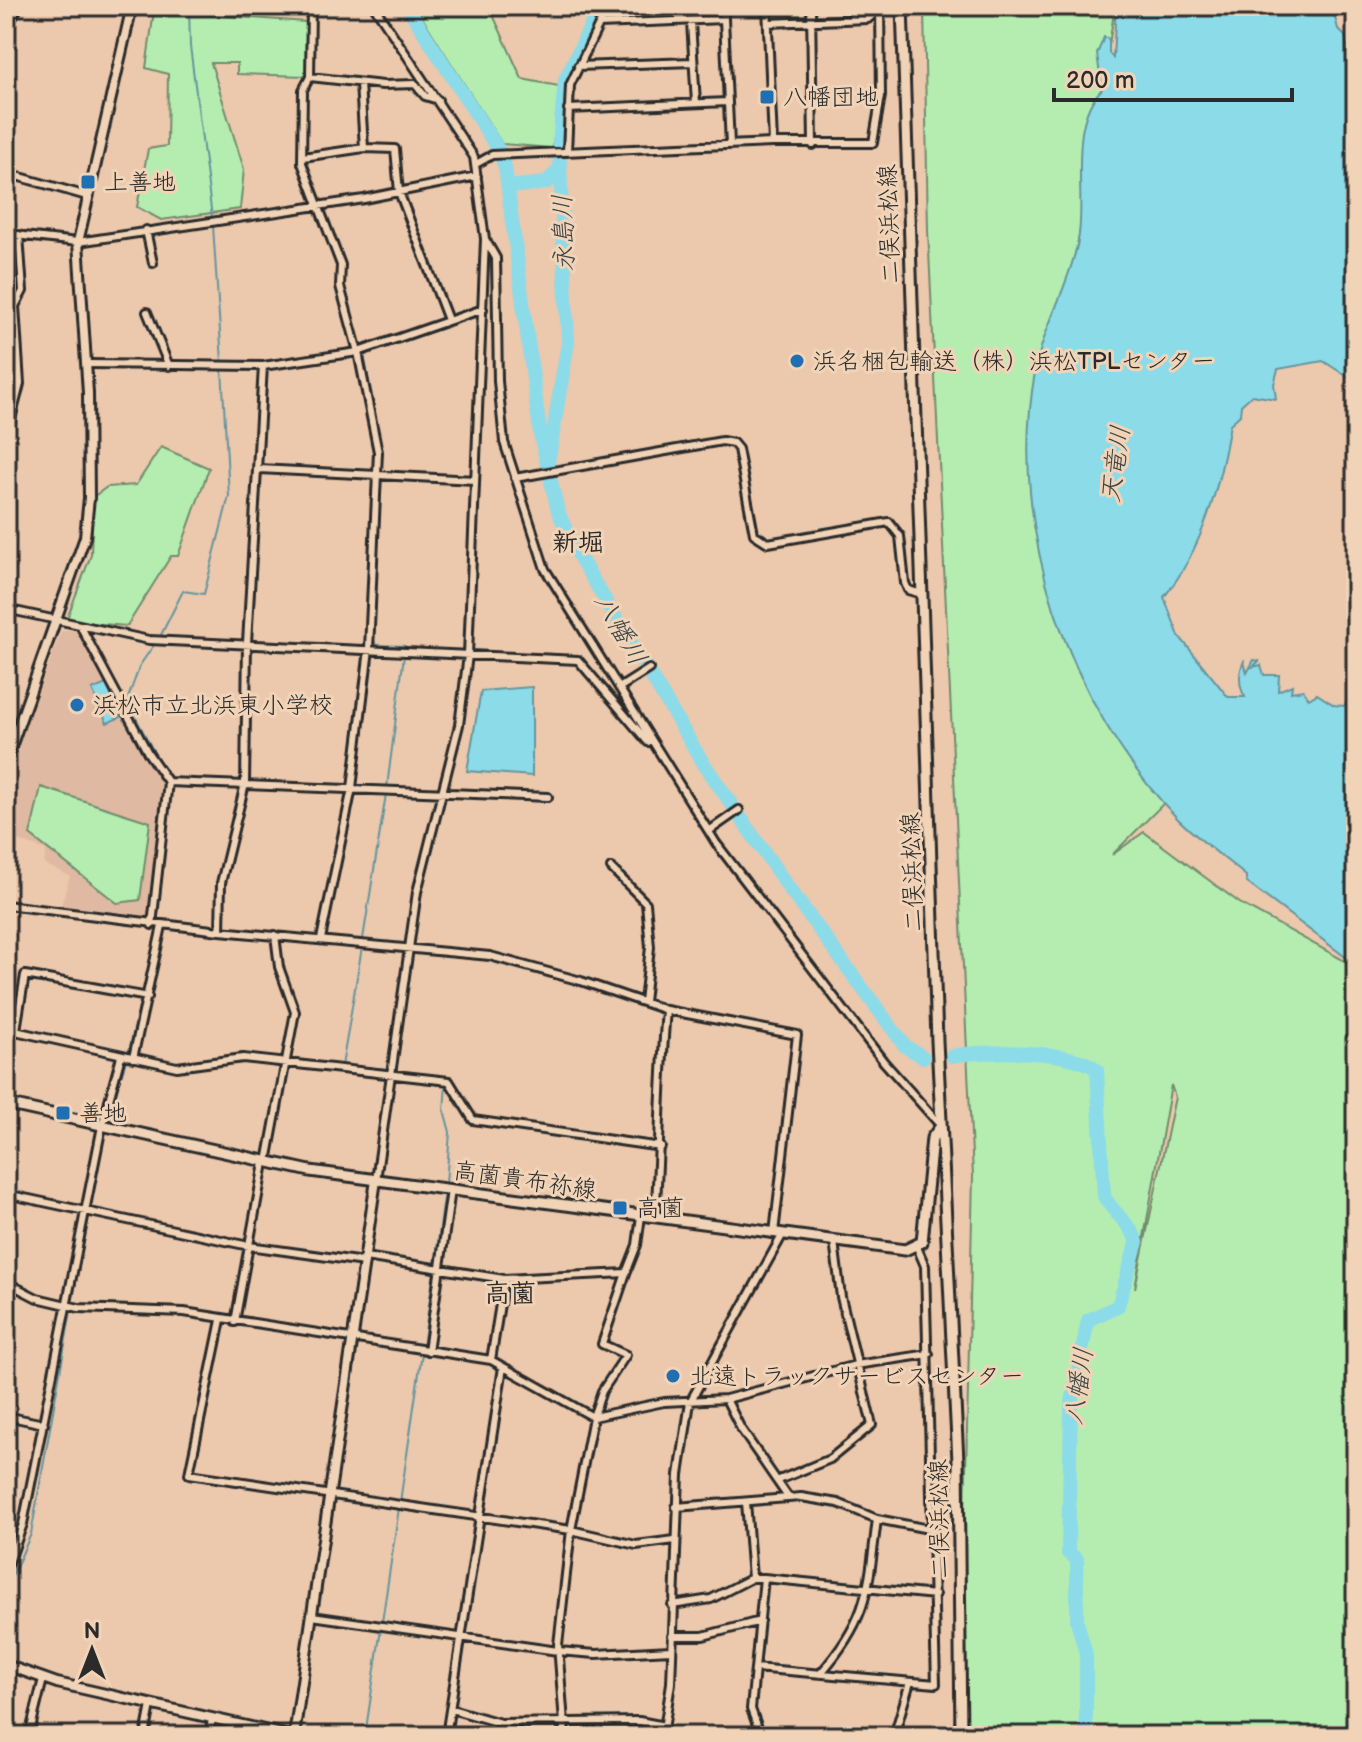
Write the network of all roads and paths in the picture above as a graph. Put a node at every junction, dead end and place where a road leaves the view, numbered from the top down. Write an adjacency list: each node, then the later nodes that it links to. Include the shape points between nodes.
1 (19, 6): 18 (street)
2 (132, 6): 37 (street)
3 (311, 6): 21 (street)
4 (374, 6): 23 (street)
5 (608, 6): 17 (street)
6 (724, 6): 12 (street)
7 (767, 6): 16 (street)
8 (811, 6): 14 (street)
9 (852, 6): 13 (street)
10 (902, 6): 57 (main road, 二俣浜松線)
11 (880, 8): 13 (street, via 868,19); 29 (street, via 881,96 873,143)
12 (724, 19): 15 (street); 24 (street)
13 (853, 19): 14 (street)
14 (812, 21): 16 (street); 29 (street)
15 (691, 22): 17 (street); 19 (street)
16 (768, 23): 27 (street)
17 (599, 24): 20 (street)
18 (6, 29)
19 (693, 62): 20 (street); 25 (street)
20 (578, 66): 26 (street)
21 (310, 77): 22 (street); 32 (street, via 303,90)
22 (360, 83): 23 (street, via 415,84 425,96); 30 (street)
23 (438, 100): 33 (street)
24 (727, 102): 25 (street); 28 (street)
25 (696, 103): 26 (street)
26 (568, 109): 31 (street)
27 (773, 143): 28 (street); 29 (street)
28 (730, 145): 31 (street)
29 (813, 145)
30 (364, 148): 32 (street); 36 (street, via 395,149)
31 (567, 152): 33 (street, via 492,155)
32 (303, 157): 38 (street)
33 (476, 164): 35 (street)
34 (6, 173): 37 (street)
35 (477, 176): 36 (street); 42 (street)
36 (399, 192): 38 (street); 47 (street)
37 (87, 196): 43 (street)
38 (319, 206): 39 (street); 48 (street, via 341,265 340,286)
39 (146, 230): 43 (street); 44 (street)
40 (6, 234): 41 (street)
41 (19, 235): 43 (street); 52 (street, via 23,291 15,306 20,384)
42 (485, 239): 45 (street); 55 (street, via 496,258 499,415)
43 (78, 242): 49 (street)
44 (153, 263)
45 (483, 309): 47 (street); 56 (street)
46 (147, 312): 50 (street)
47 (448, 320): 48 (street)
48 (358, 352): 51 (street); 54 (street, via 376,435)
49 (87, 364): 50 (street); 59 (street, via 88,520)
50 (169, 366): 51 (street)
51 (263, 366): 53 (street)
52 (6, 439)
53 (259, 469): 54 (street); 61 (street)
54 (377, 475): 56 (street); 62 (street)
55 (515, 478): 57 (street, via 733,443 754,534 760,540 768,543 889,522 900,536 908,590); 65 (street, via 545,569)
56 (475, 480): 63 (street)
57 (922, 594): 93 (main road, 二俣浜松線)
58 (6, 609): 59 (street)
59 (57, 622): 60 (street); 67 (street)
60 (81, 628): 61 (street, via 158,640); 68 (street)
61 (247, 643): 62 (street); 69 (street)
62 (369, 649): 63 (street); 70 (street)
63 (468, 655): 66 (street, via 578,660); 71 (street)
64 (649, 669): 65 (street)
65 (619, 688): 66 (street)
66 (660, 755): 74 (street)
67 (6, 761)
68 (168, 782): 69 (street); 77 (street)
69 (245, 784): 70 (street); 78 (street, via 221,883)
70 (352, 788): 71 (street); 80 (street)
71 (443, 792): 72 (street); 81 (street, via 417,892)
72 (548, 797)
73 (739, 810): 74 (street)
74 (709, 831): 93 (street, via 884,1062)
75 (611, 868): 83 (street, via 646,903 650,947)
76 (6, 905): 77 (street)
77 (157, 926): 78 (street); 82 (street)
78 (220, 931): 79 (street)
79 (275, 935): 80 (street); 89 (street, via 279,967 295,1012)
80 (321, 939): 81 (street)
81 (411, 947): 83 (street, via 490,956); 90 (street)
82 (144, 996): 86 (street, via 25,975); 88 (street)
83 (644, 1002): 84 (street)
84 (666, 1010): 94 (street); 102 (street, via 797,1035)
85 (6, 1029): 86 (street)
86 (16, 1030): 87 (street)
87 (121, 1056): 88 (street); 92 (street)
88 (133, 1058): 89 (street, via 177,1067 243,1058)
89 (288, 1062): 90 (street); 95 (street)
90 (392, 1074): 94 (street, via 449,1081 467,1114 480,1122); 96 (street)
91 (6, 1104): 92 (main road, 高薗貴布祢線)
92 (102, 1126): 95 (main road, 高薗貴布祢線); 99 (street)
93 (941, 1126): 105 (main road, via 932,1138 925,1233); 166 (main road, 二俣浜松線, via 958,1461)
94 (661, 1147): 101 (street)
95 (265, 1163): 96 (main road, 高薗貴布祢線); 104 (street)
96 (376, 1180): 97 (main road, 高薗貴布祢線); 106 (street)
97 (451, 1190): 100 (main road, 高薗貴布祢線); 107 (street)
98 (6, 1194): 99 (street)
99 (85, 1211): 104 (street); 111 (street)
100 (641, 1216): 101 (main road, 高薗貴布祢線); 108 (street)
101 (655, 1218): 102 (main road, 高薗貴布祢線)
102 (779, 1234): 103 (main road, 高薗貴布祢線); 121 (street)
103 (834, 1241): 105 (main road, 高薗貴布祢線); 118 (street)
104 (249, 1246): 106 (street); 113 (street)
105 (917, 1247): 116 (street, via 925,1266)
106 (365, 1260): 107 (street); 114 (street)
107 (437, 1268): 109 (street); 115 (street)
108 (626, 1273): 109 (street); 123 (street, via 602,1344 626,1355 602,1391)
109 (504, 1279): 117 (street)
110 (6, 1282): 111 (street)
111 (66, 1305): 112 (street, via 184,1312); 124 (street)
112 (221, 1320): 113 (street); 126 (street, via 189,1474)
113 (235, 1322): 114 (street)
114 (352, 1340): 115 (street); 126 (street)
115 (425, 1350): 117 (street)
116 (929, 1354): 118 (street); 133 (street)
117 (491, 1360): 119 (street)
118 (856, 1365): 120 (street); 125 (street, via 872,1425 830,1459)
119 (503, 1367): 123 (street); 130 (street)
120 (726, 1399): 121 (street); 125 (street)
121 (690, 1402): 123 (street); 129 (street)
122 (6, 1416): 124 (street)
123 (593, 1417): 132 (street)
124 (44, 1424): 135 (street, via 23,1524)
125 (779, 1480): 127 (street)
126 (329, 1495): 130 (street); 141 (street)
127 (788, 1497): 128 (street); 131 (street, via 838,1503)
128 (746, 1502): 129 (street); 136 (street)
129 (676, 1507): 134 (street)
130 (477, 1517): 132 (street); 144 (street)
131 (877, 1519): 133 (street); 138 (street)
132 (571, 1530): 134 (street, via 636,1545); 146 (street)
133 (934, 1530): 139 (street)
134 (675, 1540): 140 (street)
135 (6, 1571)
136 (752, 1578): 137 (street); 140 (street, via 725,1594)
137 (764, 1578): 138 (street); 142 (street)
138 (870, 1588): 139 (street); 149 (street, via 852,1632)
139 (935, 1595): 151 (street, via 936,1684)
140 (672, 1605): 143 (street)
141 (312, 1616): 144 (street); 160 (street)
142 (760, 1621): 143 (street, via 703,1636); 148 (street)
143 (672, 1636): 145 (street)
144 (462, 1637): 146 (street); 153 (street)
145 (671, 1650): 146 (street); 156 (street)
146 (558, 1651): 155 (street)
147 (6, 1665): 150 (street)
148 (755, 1668): 149 (street); 164 (street, via 751,1709)
149 (820, 1674): 151 (street)
150 (43, 1679): 152 (street); 157 (street)
151 (910, 1682): 165 (street)
152 (151, 1705): 154 (street); 158 (street)
153 (451, 1709): 155 (street, via 500,1723); 161 (street)
154 (212, 1719): 159 (street); 160 (street)
155 (563, 1722): 156 (street); 162 (street)
156 (665, 1726): 163 (street)
157 (29, 1736)
158 (145, 1736)
159 (209, 1736)
160 (292, 1736)
161 (446, 1736)
162 (565, 1736)
163 (663, 1736)
164 (761, 1736)
165 (894, 1736)
166 (961, 1736)

